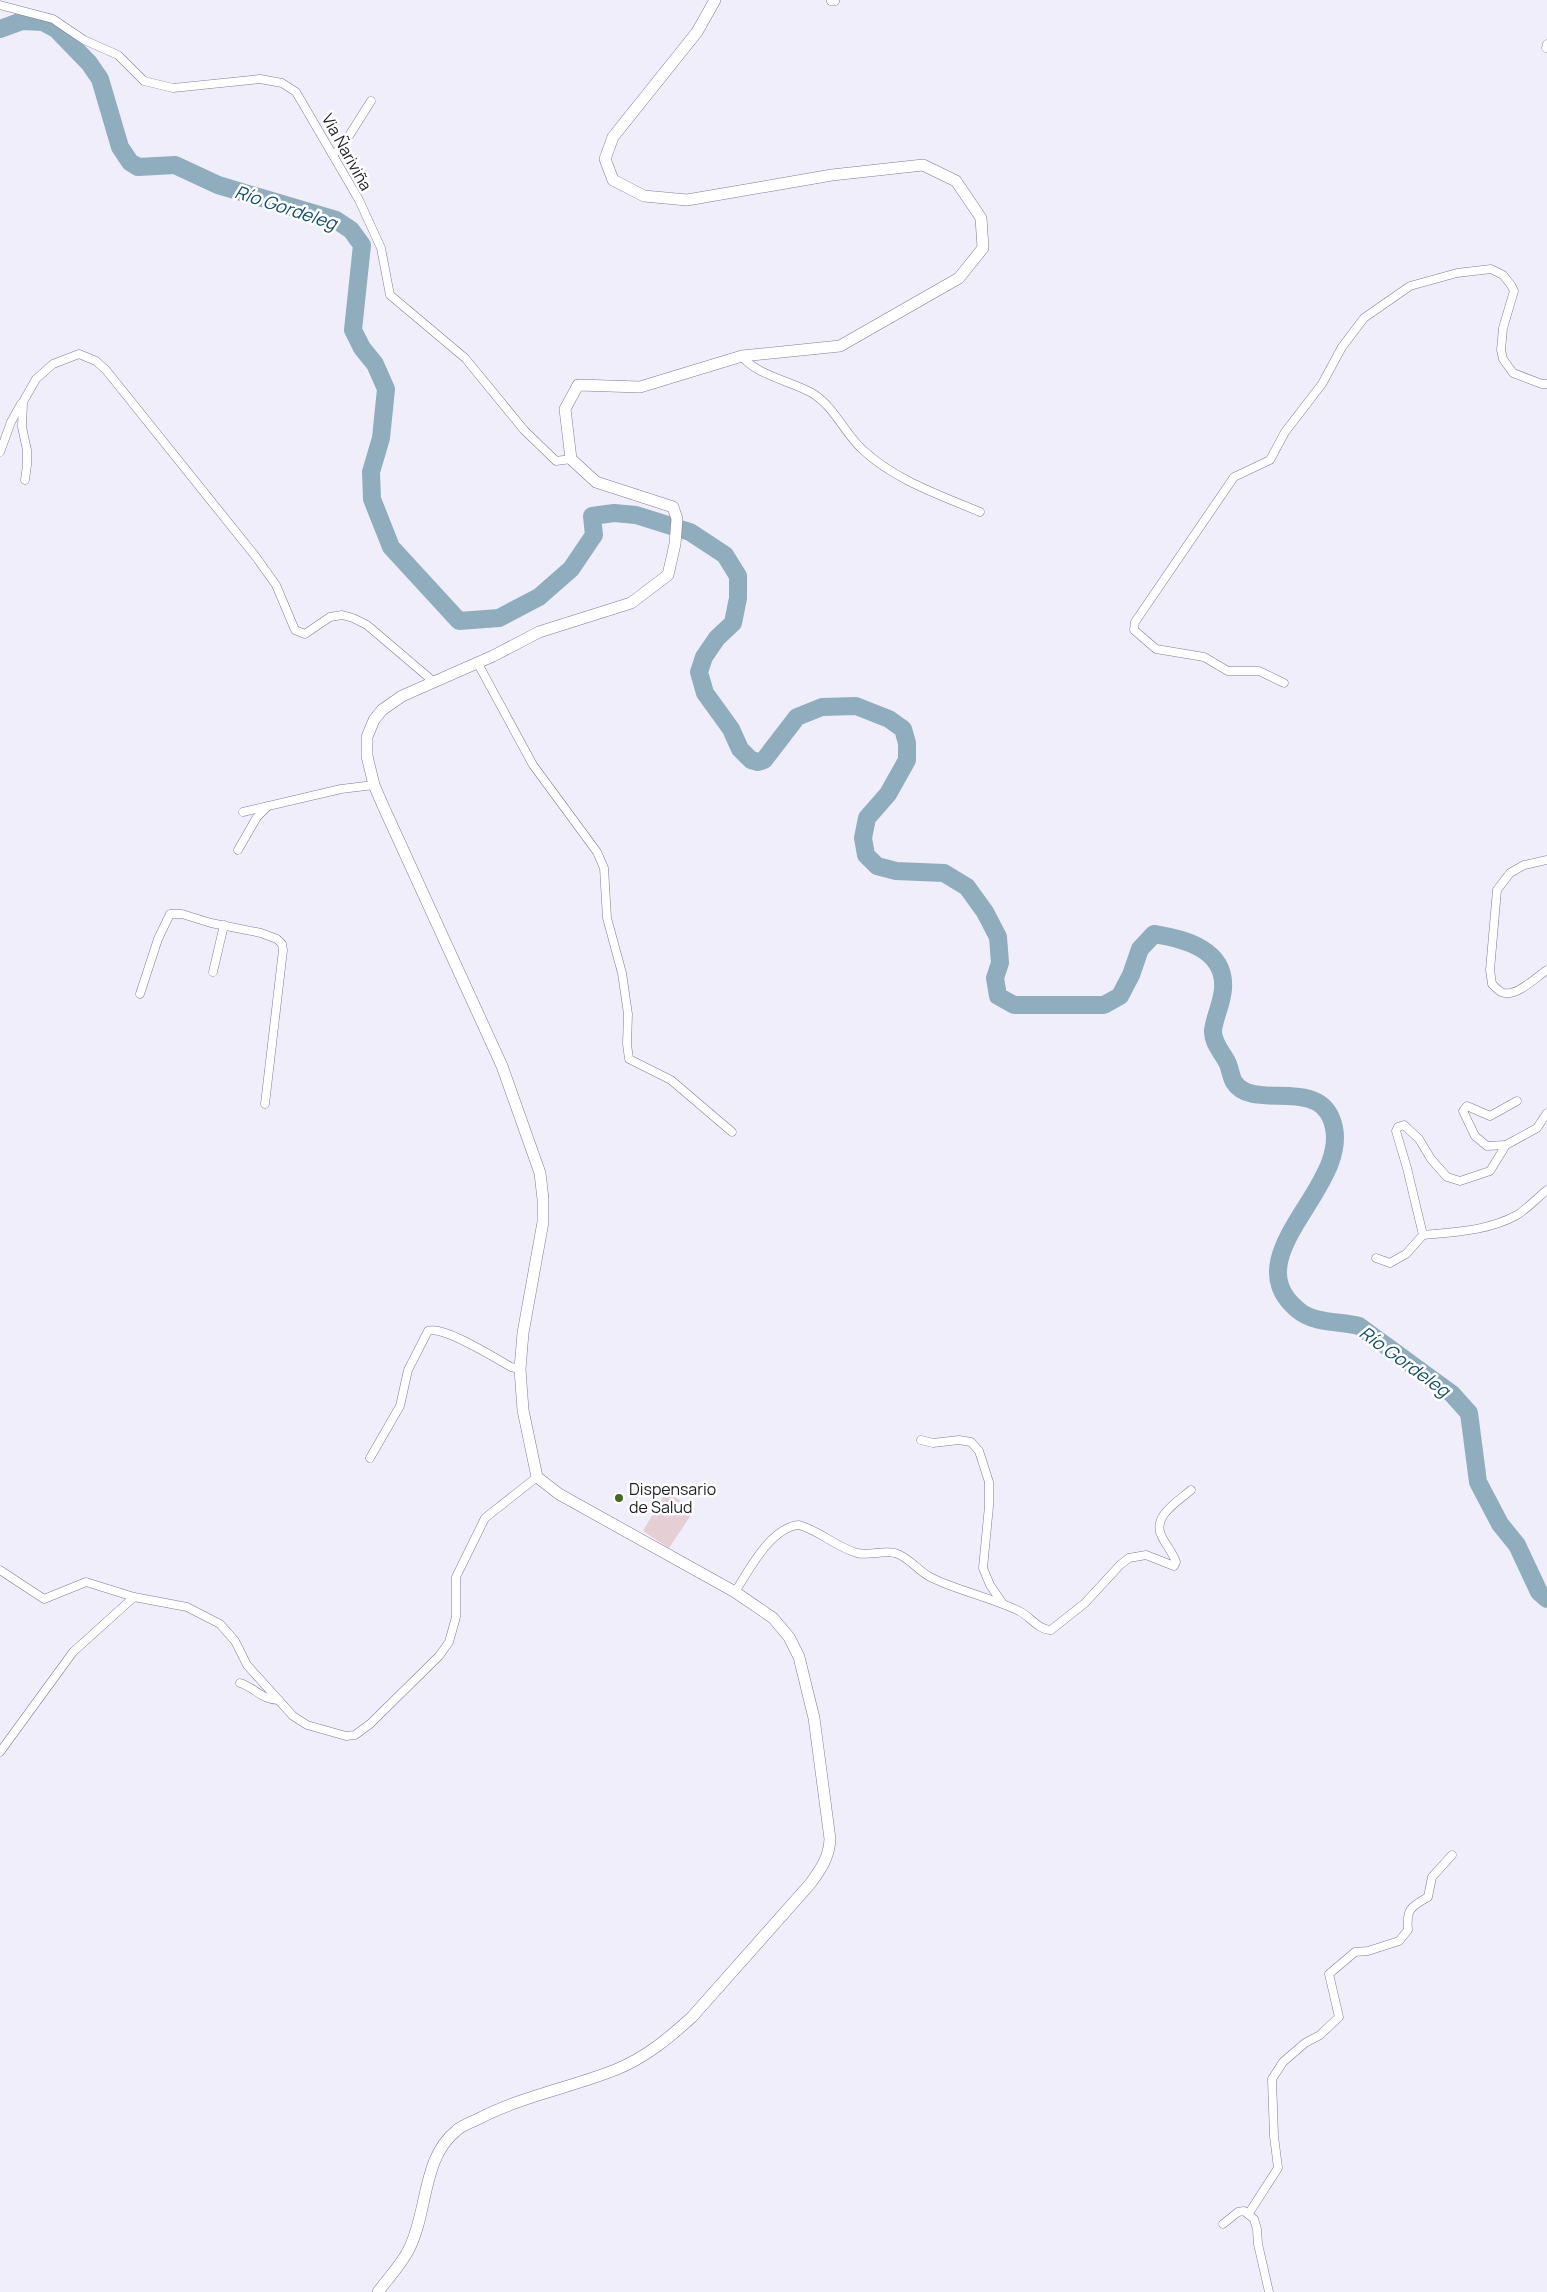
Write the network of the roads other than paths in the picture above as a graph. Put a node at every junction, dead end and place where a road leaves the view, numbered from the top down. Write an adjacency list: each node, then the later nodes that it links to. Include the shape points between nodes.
1 (715, 0): 5 (street, via 697,32 613,137 605,159 612,180 644,196 687,200 832,175 923,165 956,181 981,218 983,248 959,278 840,346)
2 (0, 5): 4 (street, Via Ñariviña, via 53,19 84,40 118,55 144,81 173,88 260,79 282,83 296,92)
3 (371, 101): 4 (street, via 340,150)
4 (332, 154): 9 (street, Via Ñariviña, via 359,200 380,248 390,295 465,358 524,430 556,461)
5 (742, 356): 9 (street, via 640,387 578,385 565,409); 11 (street, via 766,373 812,393 840,420 861,448 902,478)
6 (1547, 384): 14 (street, via 1513,373 1503,359 1503,328 1514,291 1503,275 1491,270 1457,273 1410,286 1364,318 1342,347 1322,384 1285,432 1270,460 1234,478 1135,622 1134,630 1156,649 1204,657 1228,671 1259,671)
7 (22, 402): 8 (street); 10 (street); 13 (street, via 36,379 53,364 79,354 96,361 276,585 295,630 305,634 330,617 354,618 367,624)
8 (0, 452)
9 (571, 459): 12 (street, via 596,482 673,507 677,520 668,575 631,603 539,632)
10 (26, 480)
11 (980, 512)
12 (478, 662): 13 (street); 27 (street, via 533,765 597,852 604,868 607,918 622,973 628,1014 629,1059 671,1080)
13 (434, 682): 15 (street, via 402,696 374,720 367,737 366,756)
14 (1284, 683)
15 (374, 785): 16 (street); 32 (street, via 502,1066 540,1173 542,1222)
16 (270, 805): 17 (street); 18 (street, via 257,816)
17 (243, 812)
18 (238, 850)
19 (1547, 860): 21 (street, via 1524,865 1510,873 1497,890 1490,970 1492,984 1502,992 1510,993)
20 (224, 925): 22 (street); 23 (street, via 170,914); 25 (street, via 245,928 277,939 282,944)
21 (1547, 970)
22 (213, 972)
23 (140, 994)
24 (1517, 1101): 28 (street, via 1490,1116 1467,1106 1463,1112 1475,1136 1487,1146)
25 (265, 1104)
26 (1547, 1113): 28 (street, via 1537,1128)
27 (732, 1132)
28 (1506, 1145): 30 (street, via 1490,1171 1460,1181 1447,1177 1419,1139 1404,1125 1398,1127 1396,1131)
29 (1547, 1190): 30 (street, via 1518,1214 1500,1222 1463,1233)
30 (1423, 1235): 31 (street, via 1406,1254 1390,1263)
31 (1376, 1258)
32 (520, 1369): 34 (street, via 449,1334 428,1331 408,1370 400,1406); 35 (street)
33 (921, 1440): 40 (street, via 933,1443 971,1442 980,1451 989,1482 984,1568 990,1585)
34 (370, 1458)
35 (537, 1477): 38 (street, via 559,1494); 42 (street, via 485,1518 456,1577 456,1617 449,1642 439,1656 370,1724 355,1736 342,1735 307,1725)
36 (1191, 1490): 40 (street, via 1162,1516 1158,1525 1174,1558 1174,1566 1146,1555 1129,1558 1085,1603 1051,1630)
37 (0, 1570): 39 (street, via 44,1600 86,1582)
38 (735, 1592): 40 (street, via 766,1546 791,1525 799,1525 859,1554 895,1553 928,1576); 47 (street, via 773,1618 790,1636 799,1657 814,1718 830,1840 824,1865 692,2017 650,2052 615,2070 496,2109 456,2130 443,2143 409,2250)
39 (134, 1597): 42 (street, via 187,1607 220,1624 235,1641 247,1665); 43 (street, via 73,1652)
40 (1003, 1604)
41 (240, 1682): 42 (street, via 264,1697)
42 (278, 1700)
43 (0, 1752)
44 (1452, 1855): 45 (street, via 1432,1877 1428,1896 1411,1907 1407,1917 1408,1930 1399,1941 1355,1952 1329,1974 1339,2017 1283,2062 1272,2079 1278,2168)
45 (1249, 2213): 46 (street, via 1238,2212); 48 (street, via 1257,2229)
46 (1223, 2224)
47 (378, 2292)
48 (1269, 2292)

